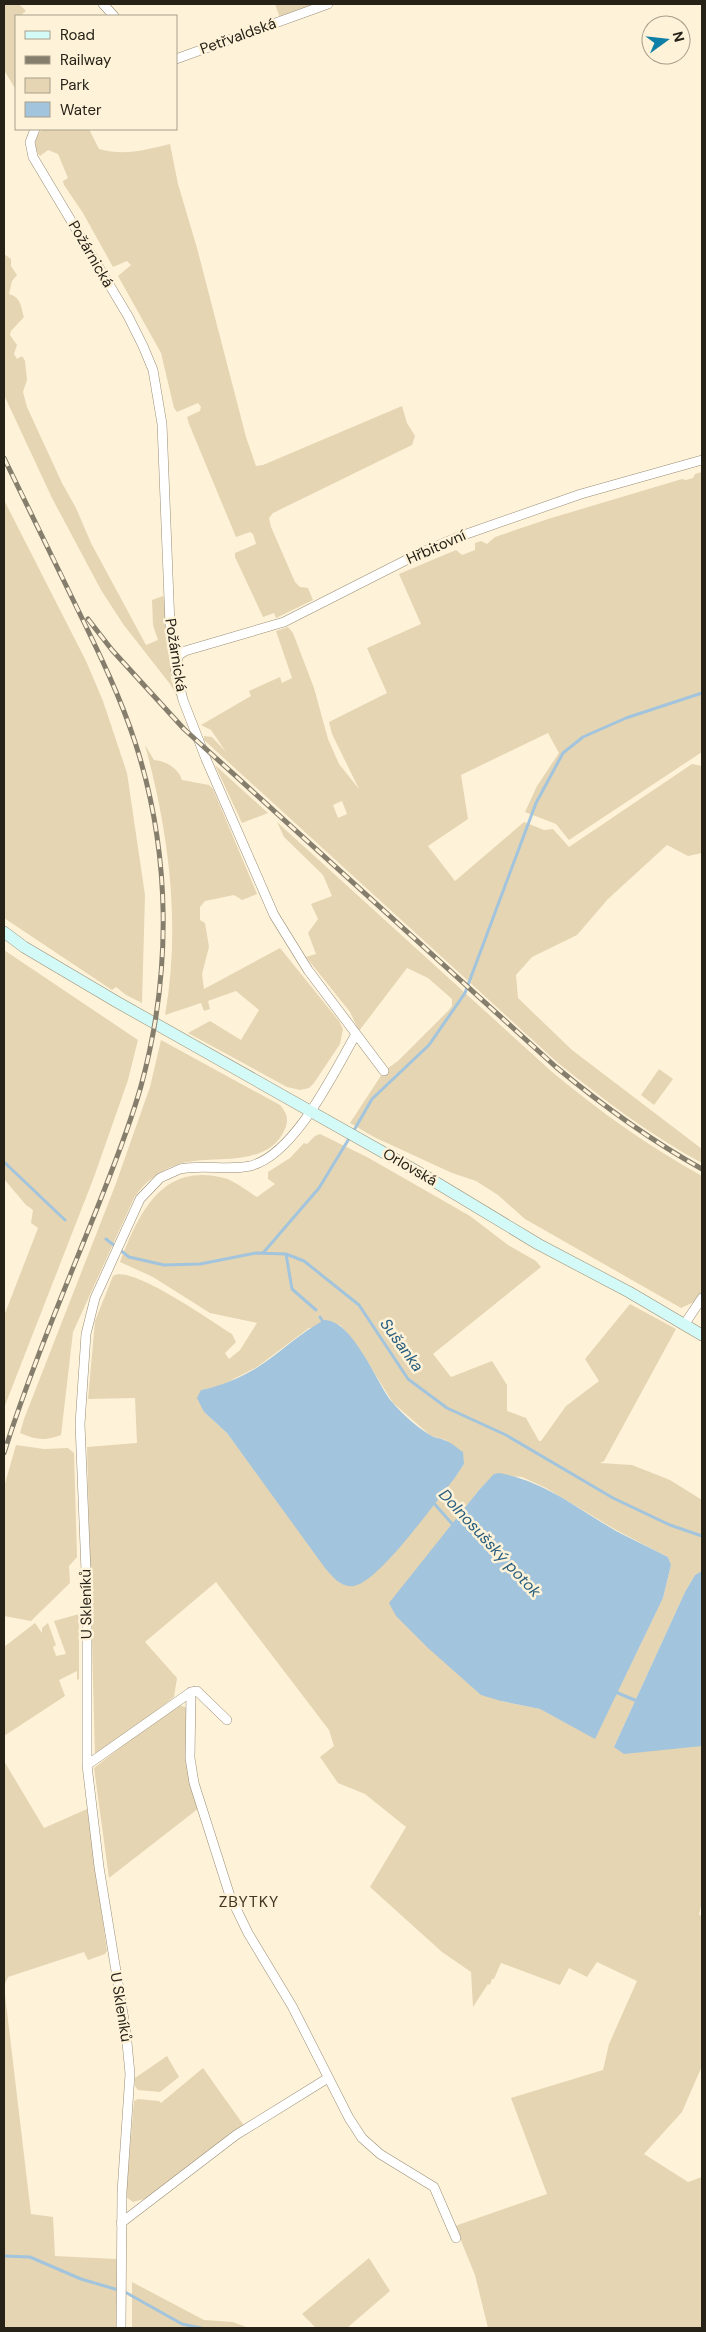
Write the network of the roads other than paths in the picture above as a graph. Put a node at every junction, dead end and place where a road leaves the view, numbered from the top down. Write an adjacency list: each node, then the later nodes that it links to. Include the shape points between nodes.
1 (102, 4): 3 (street)
2 (328, 4): 4 (street, Petřvaldská)
3 (113, 15)
4 (178, 58)
5 (35, 130): 7 (street, Požárnická, via 30,145 33,157 136,331 155,379 162,424 170,625 173,648)
6 (702, 460): 7 (street, Hřbitovní, via 571,497 458,537 284,622)
7 (179, 655): 9 (street, Požárnická, via 175,665 183,700 274,915 308,970)
8 (4, 932): 11 (main road, Orlovská, via 117,1002)
9 (356, 1034): 10 (street, Požárnická); 11 (street)
10 (384, 1071)
11 (310, 1111): 13 (main road, Orlovská); 17 (street, U Skleníků, via 286,1144 266,1160 245,1167 186,1167 160,1178 140,1200 95,1298 88,1320 80,1424 87,1595)
12 (702, 1298): 13 (street)
13 (684, 1325): 14 (main road, Orlovská)
14 (702, 1334)
15 (192, 1692): 16 (street, via 197,1691); 17 (street); 18 (street, via 190,1758 194,1783 230,1896)
16 (227, 1720)
17 (88, 1765): 19 (street, U Skleníků, via 99,1868 130,2074)
18 (328, 2078): 19 (street, via 236,2135); 20 (street, via 362,2138 380,2154 434,2187)
19 (121, 2223): 21 (street, U Skleníků)
20 (456, 2238)
21 (121, 2328)

